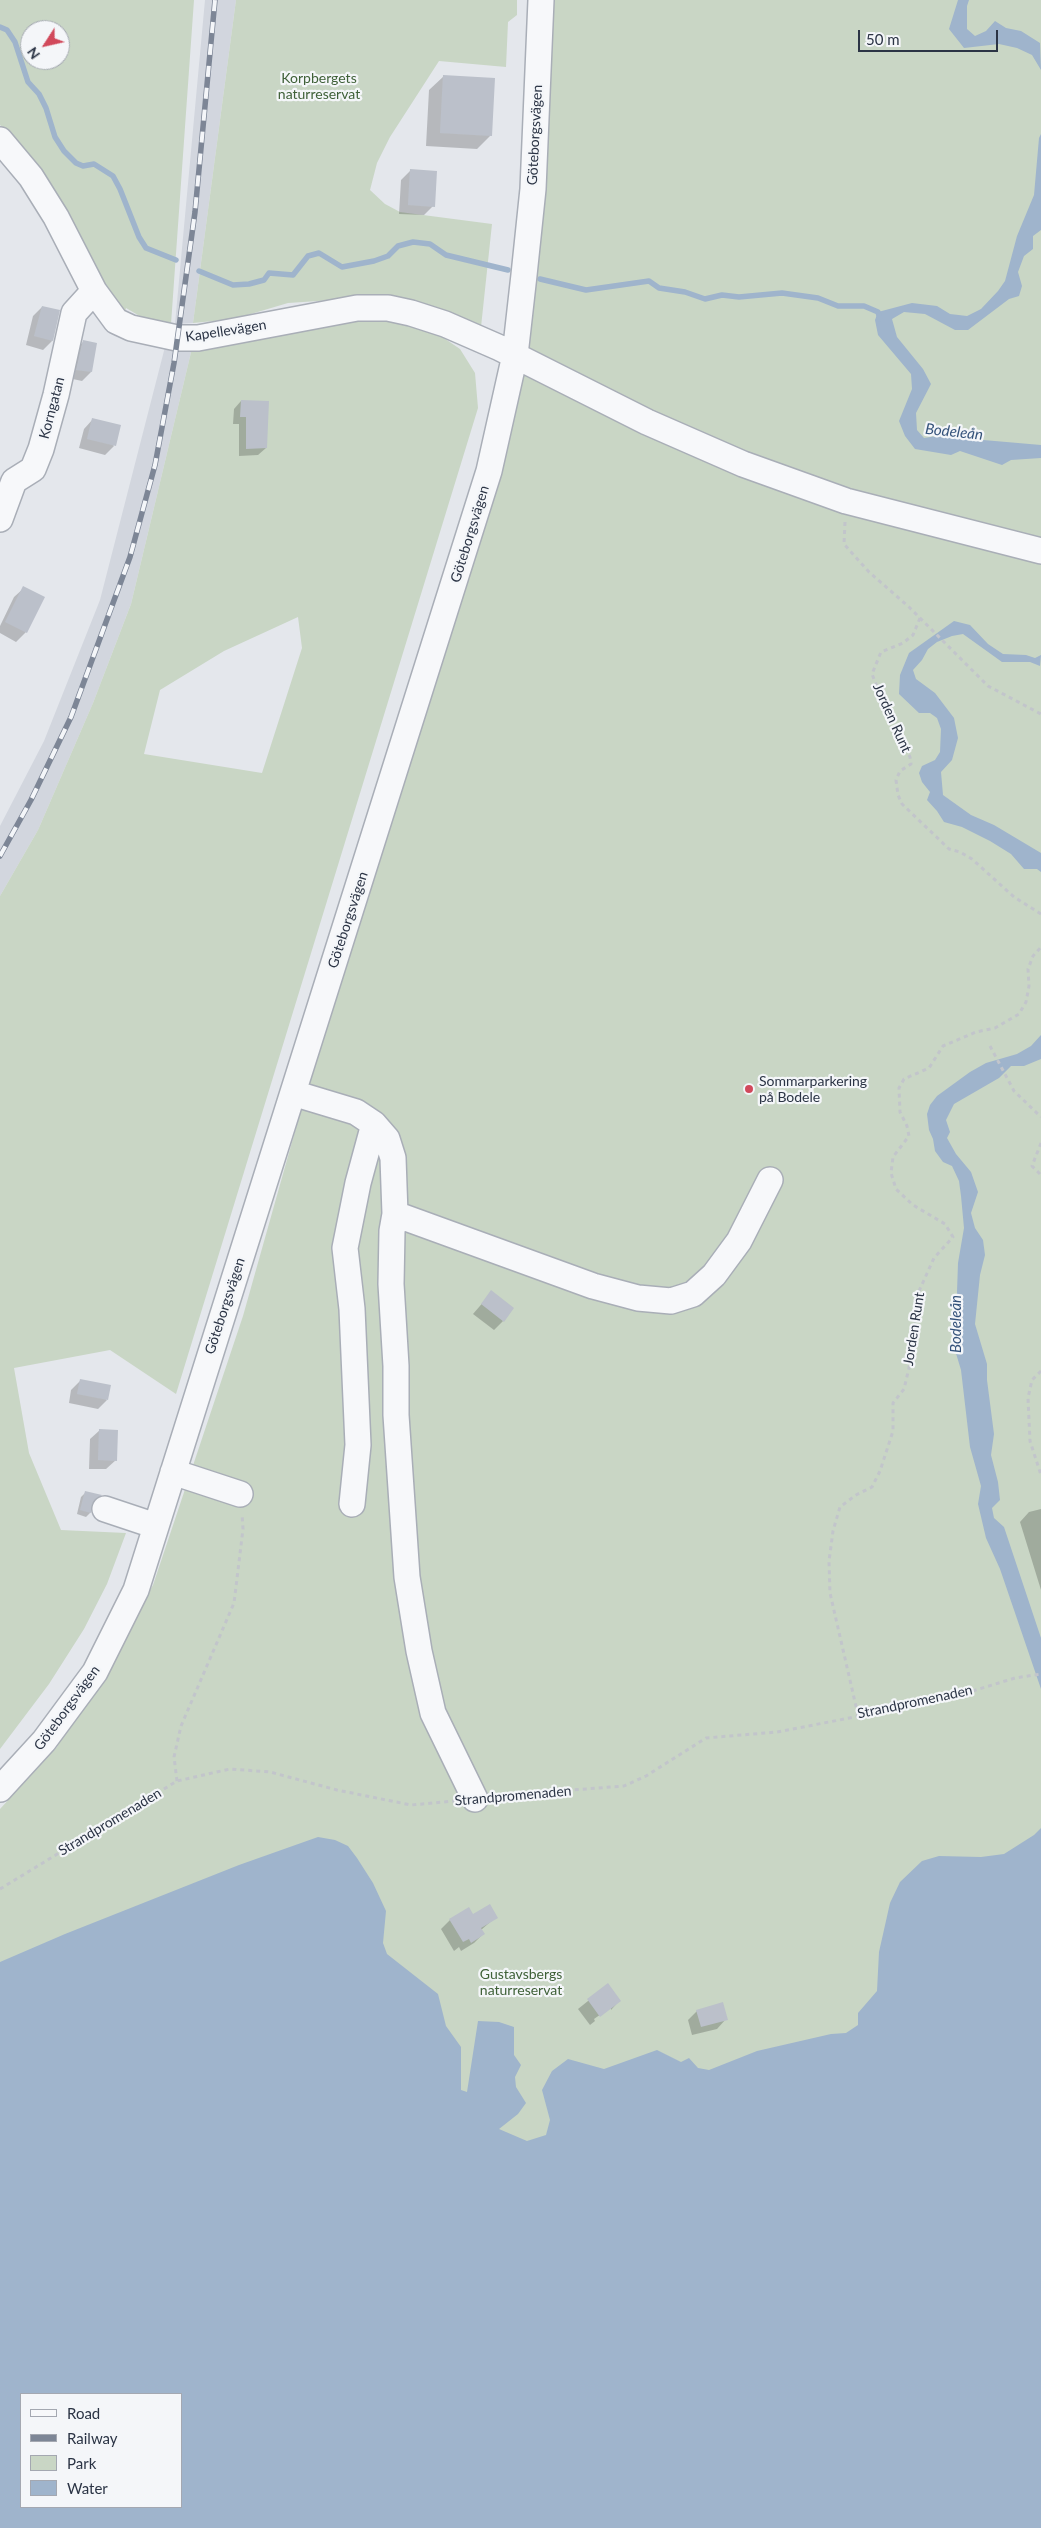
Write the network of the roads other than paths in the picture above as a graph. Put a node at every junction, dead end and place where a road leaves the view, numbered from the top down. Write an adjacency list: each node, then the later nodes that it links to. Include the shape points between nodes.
1 (541, 0): 4 (street, Göteborgsvägen, via 533,189)
2 (0, 140): 3 (street, Kapellevägen, via 31,177 56,217)
3 (94, 291): 4 (street, Kapellevägen, via 116,321 131,328 177,338 198,338 357,308 388,308 444,324); 5 (street, Korngatan, via 74,313 56,395 33,469)
4 (515, 355): 7 (street, Kapellevägen, via 656,426 743,464 846,501); 8 (street, Göteborgsvägen, via 489,471)
5 (7, 482): 6 (street, Korngatan)
6 (0, 520)
7 (1039, 551)
8 (293, 1093): 9 (street, via 356,1112); 12 (street, Göteborgsvägen)
9 (374, 1124): 11 (street, via 387,1139 393,1158); 14 (street, via 345,1248 352,1309 358,1445)
10 (770, 1180): 11 (street, via 739,1241 714,1275 693,1294 671,1301 638,1298 593,1286)
11 (395, 1214): 18 (street, via 390,1284 407,1578 433,1713)
12 (173, 1472): 13 (street); 16 (street, Göteborgsvägen)
13 (240, 1494)
14 (352, 1504)
15 (105, 1509): 16 (street)
16 (156, 1526): 17 (street, Göteborgsvägen, via 136,1590 95,1672 44,1741)
17 (0, 1789)
18 (475, 1799)

